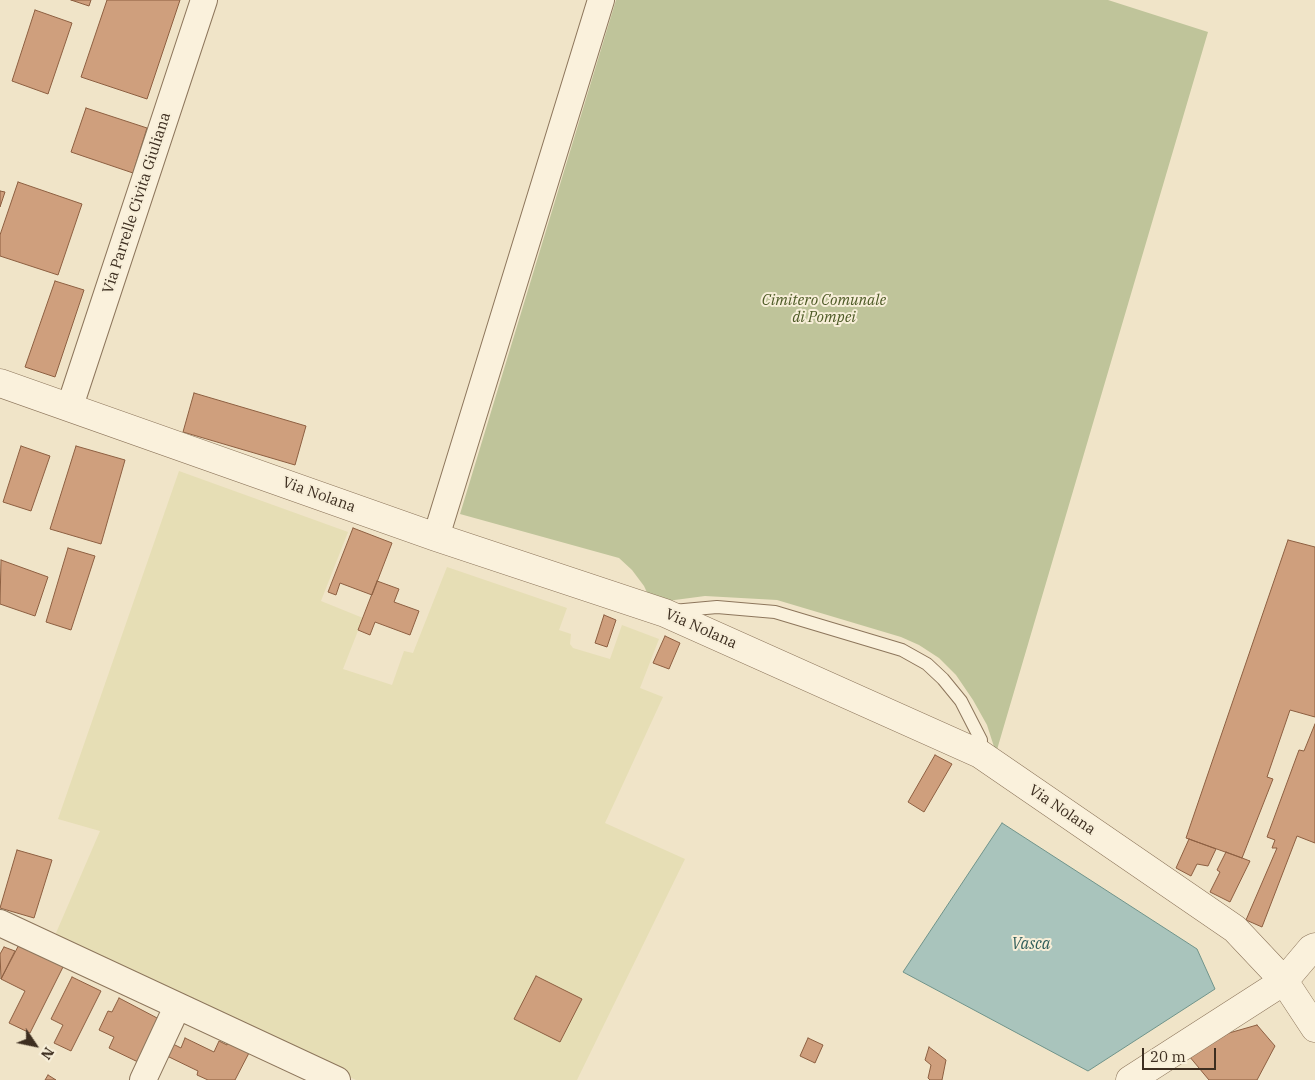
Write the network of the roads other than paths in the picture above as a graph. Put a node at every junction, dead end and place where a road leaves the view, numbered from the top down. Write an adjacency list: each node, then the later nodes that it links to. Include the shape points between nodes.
1 (204, 0): 4 (street, Via Parrelle Civita Giuliana)
2 (600, 0): 5 (street)
3 (0, 383): 4 (street, Via Nolana)
4 (70, 406): 5 (street, Via Nolana)
5 (436, 538): 6 (street, Via Nolana)
6 (665, 613): 7 (street, Via Nolana); 7 (lane, via 717,607 775,612 902,650 928,664 961,701 981,740)
7 (980, 754): 10 (street, Via Nolana, via 1235,929)
8 (0, 923): 11 (street)
9 (1315, 947): 10 (street)
10 (1284, 981): 12 (street, Via Nolana); 15 (street)
11 (177, 1007): 13 (street); 14 (street)
12 (1315, 1028)
13 (143, 1080)
14 (337, 1080)
15 (1130, 1080)

